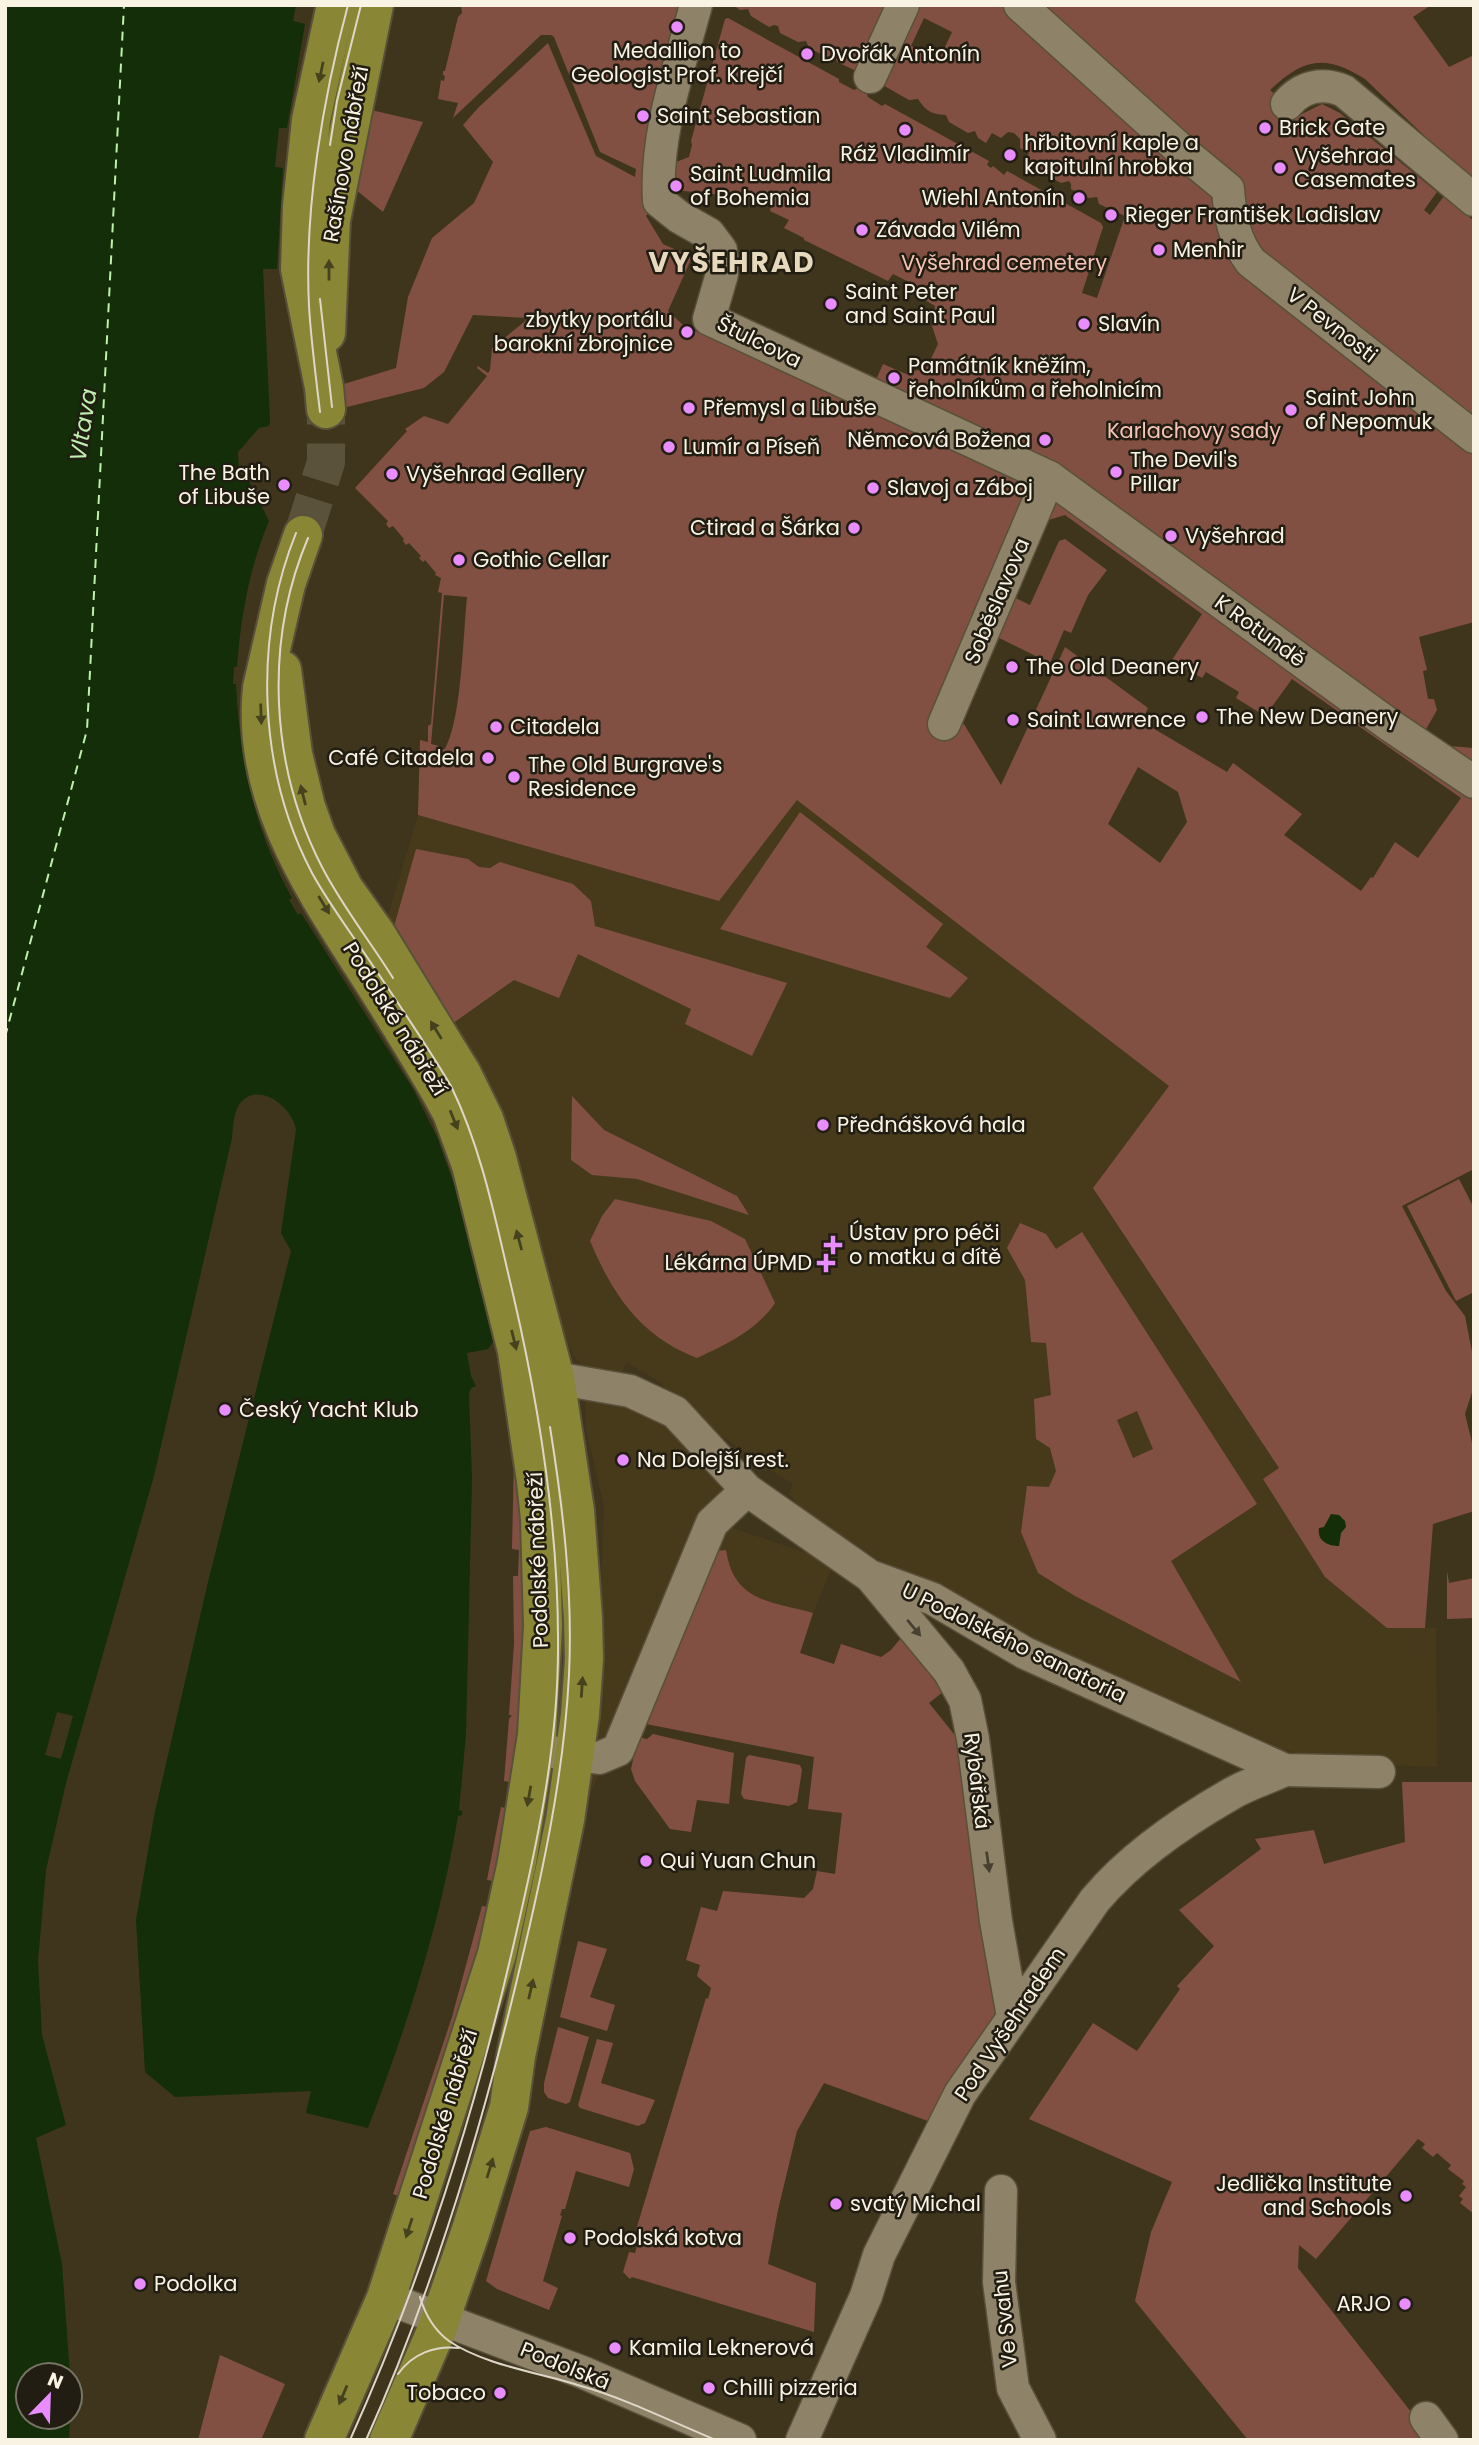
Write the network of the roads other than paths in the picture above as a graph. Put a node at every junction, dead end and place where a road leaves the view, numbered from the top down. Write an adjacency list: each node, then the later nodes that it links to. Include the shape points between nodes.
1 (335, 5): 2 (main road, Rašínovo nábřeží, one-way to 2, via 311,120 300,243 300,269 325,398 331,220)
2 (374, 5)
3 (696, 5): 10 (street, Štulcova, via 666,122 659,201 709,234 721,250 722,274 709,319)
4 (903, 5): 6 (street)
5 (1020, 5): 9 (street, V Pevnosti, via 1228,190 1237,238 1251,261)
6 (870, 77)
7 (1287, 104): 8 (street, via 1319,85 1344,90)
8 (1474, 200)
9 (1474, 437)
10 (1049, 477): 12 (street, Soběslavova); 13 (street, K Rotundě)
11 (303, 535): 14 (main road, Podolské nábřeží, via 286,584 260,705 266,763 279,812 306,876 452,1113 471,1164 517,1351)
12 (944, 724)
13 (1474, 782)
14 (538, 1379): 15 (street, U Podolského sanatoria, via 630,1391 675,1412); 17 (main road, Podolské nábřeží, via 536,1481 544,1626); 18 (main road, Podolské nábřeží, one-way to 14, via 584,1659 575,1511)
15 (747, 1490): 16 (street, U Podolského sanatoria); 18 (street, via 712,1522 618,1750 599,1758)
16 (870, 1576): 19 (street, U Podolského sanatoria, via 933,1599 1025,1653); 21 (street, Rybářská, one-way to 21, via 949,1671 965,1700)
17 (536, 1751): 18 (street); 23 (main road, Podolské nábřeží, one-way to 23, via 497,1954)
18 (575, 1755): 24 (main road, Podolské nábřeží, one-way to 18, via 509,2107)
19 (1285, 1770): 20 (street, U Podolského sanatoria); 21 (street, Pod Vyšehradem, via 1232,1793 1136,1857 1095,1900)
20 (1379, 1772)
21 (1013, 2017): 28 (street, Pod Vyšehradem, via 960,2094 879,2255 866,2296)
22 (1001, 2191): 29 (street, Ve Svahu, via 999,2282 1013,2388)
23 (386, 2298): 24 (street, Podolská); 25 (main road, Podolské nábřeží, one-way to 25)
24 (440, 2318): 26 (main road, Podolské nábřeží); 27 (street, Podolská)
25 (324, 2440)
26 (389, 2440)
27 (740, 2440)
28 (802, 2440)
29 (1040, 2440)

